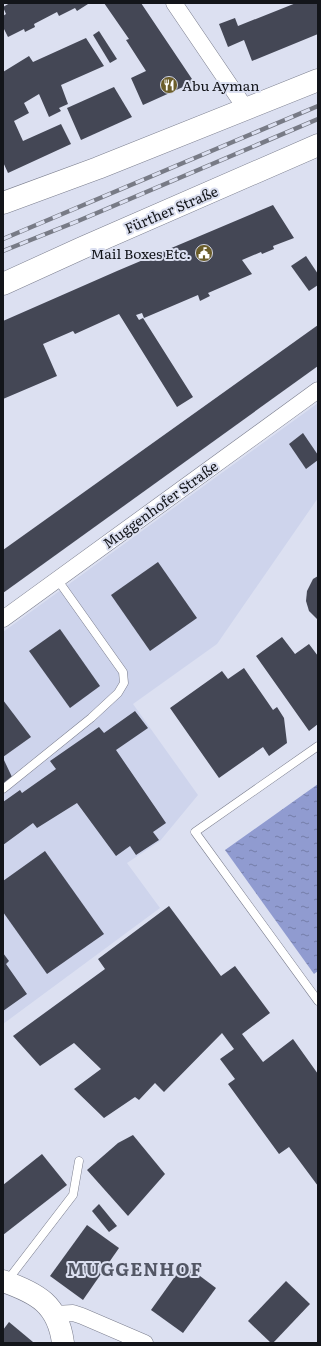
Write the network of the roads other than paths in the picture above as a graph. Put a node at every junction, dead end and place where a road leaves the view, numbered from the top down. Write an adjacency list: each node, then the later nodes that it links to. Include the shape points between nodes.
1 (174, 3): 3 (street)
2 (318, 80): 3 (main road)
3 (246, 109): 5 (main road)
4 (318, 145): 6 (main road, Fürther Straße)
5 (3, 203)
6 (3, 284)
7 (318, 390): 8 (street, Muggenhofer Straße)
8 (58, 579): 9 (street, Muggenhofer Straße); 11 (lane, via 123,672 124,683 118,693 91,718)
9 (3, 619)
10 (318, 746): 12 (lane, via 195,832)
11 (3, 789)
12 (318, 1001)
13 (79, 1161): 14 (lane, via 73,1195)
14 (5, 1281): 15 (main road, via 32,1292)
15 (55, 1314): 16 (main road); 17 (street, via 73,1313)
16 (63, 1343)
17 (145, 1343)

